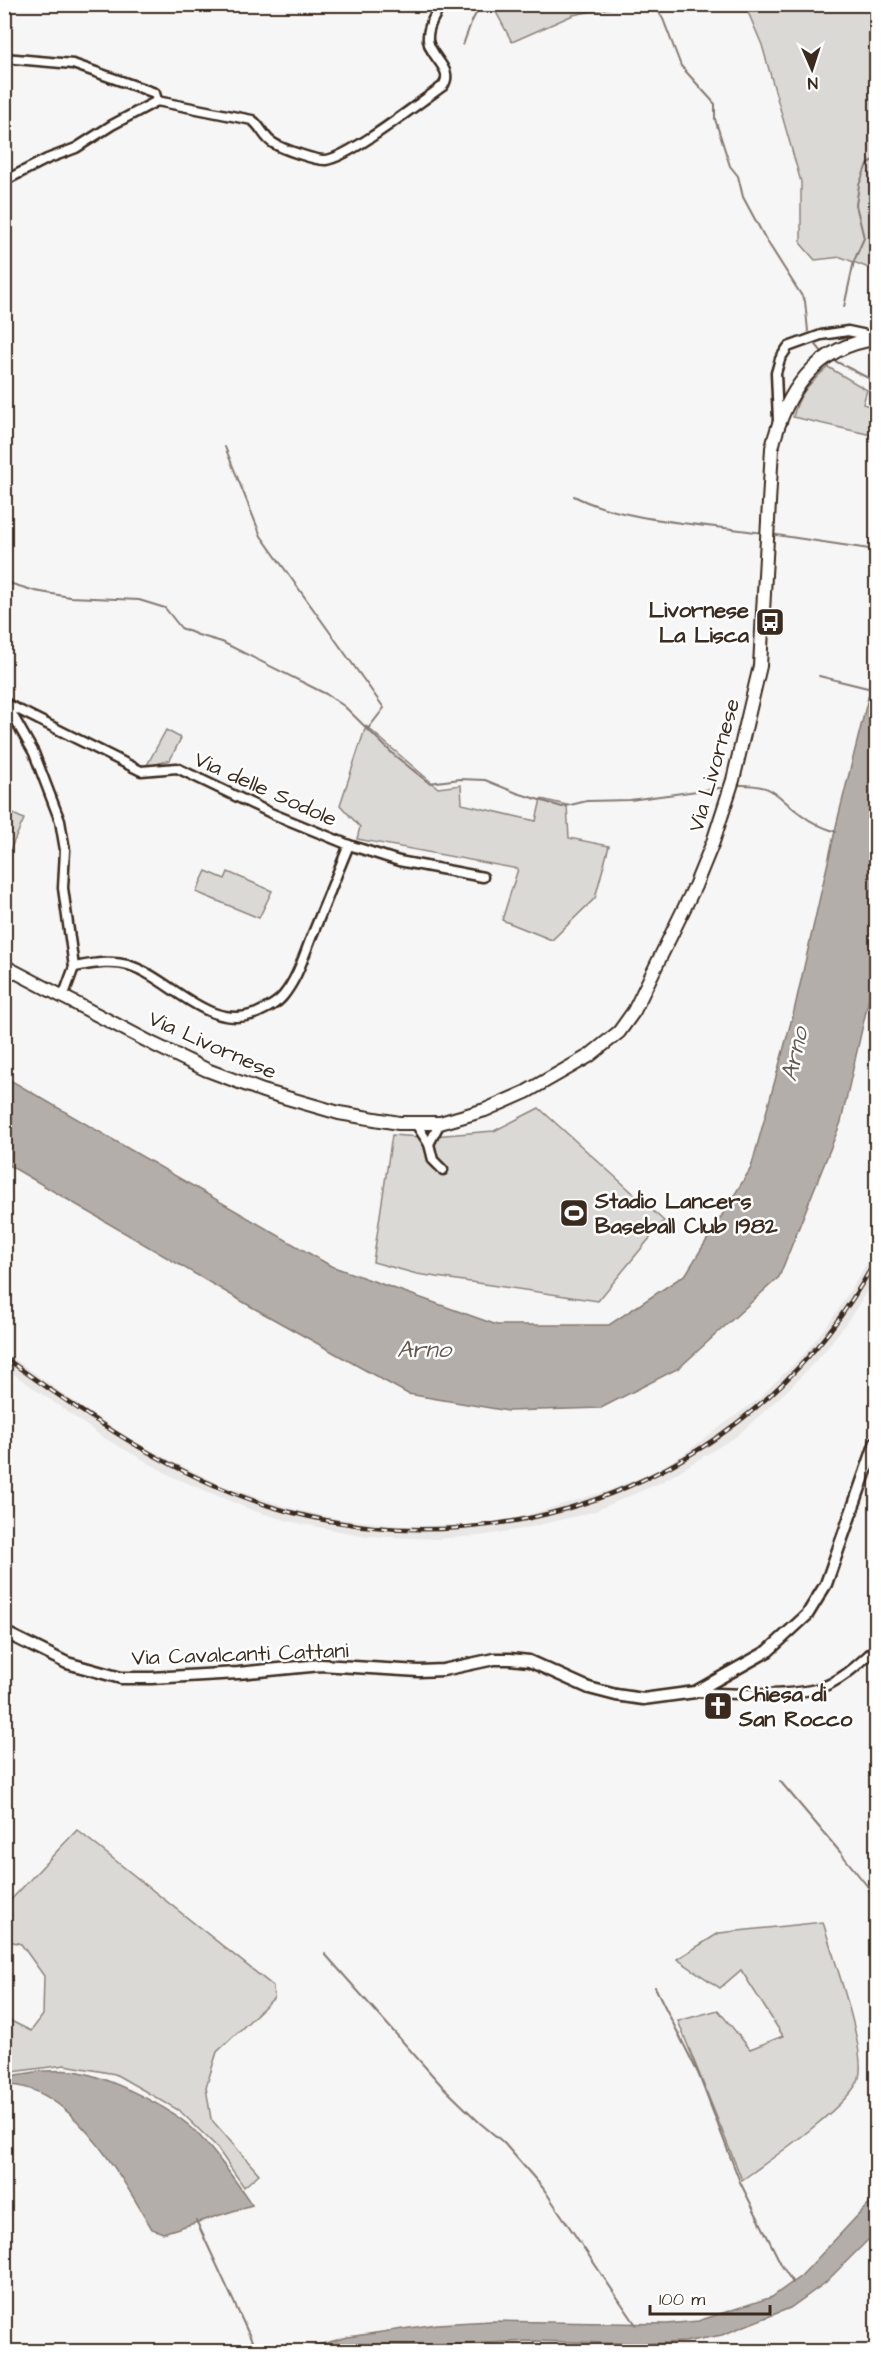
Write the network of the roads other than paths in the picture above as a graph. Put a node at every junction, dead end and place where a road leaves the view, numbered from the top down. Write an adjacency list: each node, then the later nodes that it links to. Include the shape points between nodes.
1 (442, 4): 3 (street, via 432,19 428,40 448,79 335,158 324,160 281,147 271,142 252,120)
2 (4, 58): 3 (street, via 73,64 155,93)
3 (157, 101): 4 (street, via 76,148)
4 (4, 182)
5 (876, 338): 6 (main road, Via Livornese, via 840,349 819,362 790,396); 6 (street, via 848,331 820,335 788,347 776,373)
6 (778, 421): 13 (main road, Via Livornese, via 772,448 756,689 725,810 651,978 627,1022 599,1050 562,1073 485,1110)
7 (7, 703): 8 (street, Via delle Sodole, via 141,771 177,768); 11 (street, via 34,753 60,820 65,850 63,888)
8 (349, 845): 9 (street, Via delle Sodole, via 399,861); 11 (street, via 296,975 282,998 267,1009 228,1017 209,1012 126,964 107,962)
9 (483, 877)
10 (4, 966): 12 (main road, Via Livornese)
11 (74, 967): 12 (street)
12 (63, 997): 14 (main road, Via Livornese, via 207,1070 262,1091 361,1118)
13 (440, 1123): 14 (main road, Via Livornese); 15 (street)
14 (416, 1124): 15 (street)
15 (429, 1144): 16 (street, via 433,1160)
16 (443, 1170)
17 (876, 1442): 20 (street, Via Cavalcanti Cattani, via 826,1584 807,1615 768,1651)
18 (4, 1632): 20 (street, Via Cavalcanti Cattani, via 82,1668 120,1678 321,1665 443,1670 510,1659 529,1661 589,1688 616,1695 643,1699)
19 (876, 1648): 20 (street, via 852,1670 817,1689)
20 (695, 1692)

